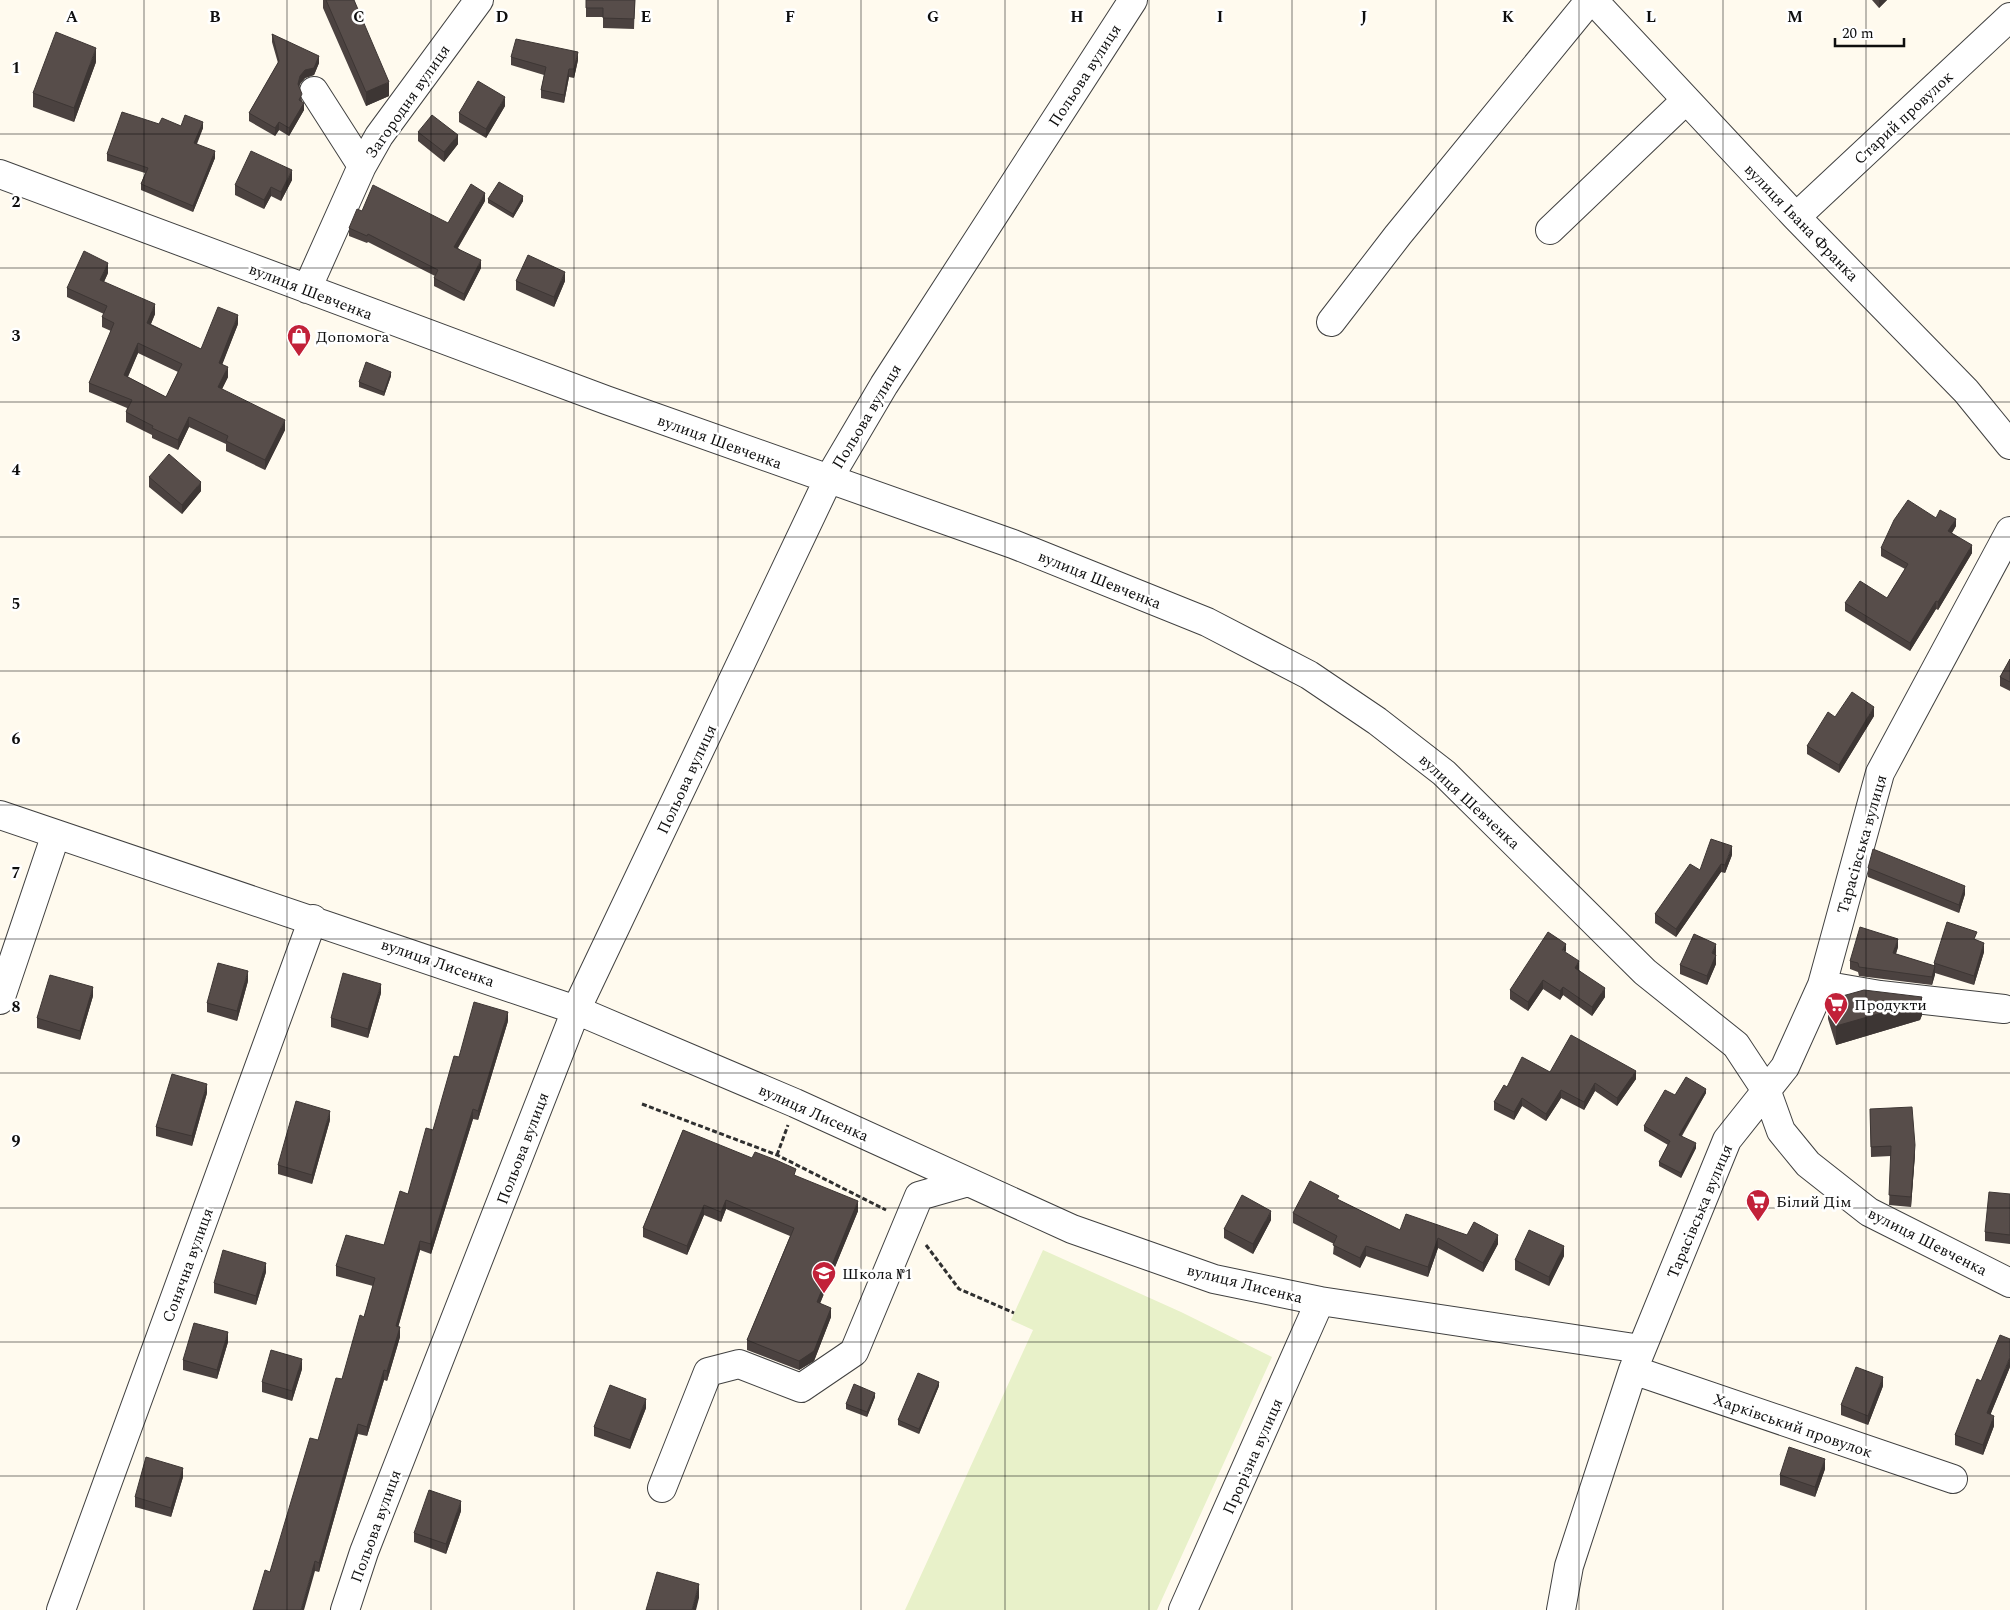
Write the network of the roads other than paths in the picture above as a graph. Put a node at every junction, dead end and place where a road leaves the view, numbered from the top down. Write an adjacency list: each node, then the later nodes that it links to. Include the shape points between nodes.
1 (480, 0): 7 (street, Загородня вулиця, via 379,136)
2 (1133, 0): 14 (street, Польова вулиця, via 884,385)
3 (1591, 0): 6 (street, вулиця Івана Франка); 12 (street, via 1398,235)
4 (2010, 17): 9 (street, Старий провулок)
5 (314, 91): 7 (street)
6 (1686, 100): 9 (street, вулиця Івана Франка); 10 (street)
7 (362, 166): 11 (street, Загородня вулиця)
8 (0, 174): 11 (street, вулиця Шевченка)
9 (1796, 217): 13 (street, вулиця Івана Франка, via 1966,392)
10 (1550, 230)
11 (307, 290): 14 (street, вулиця Шевченка)
12 (1331, 322)
13 (2010, 445)
14 (828, 480): 22 (street, Польова вулиця); 23 (street, вулиця Шевченка, via 1013,544 1207,622 1309,674 1378,721 1444,773 1645,972 1736,1045)
15 (2010, 531): 19 (street, Тарасівська вулиця, via 1880,773)
16 (0, 815): 17 (street, вулиця Лисенка)
17 (56, 834): 18 (street, вулиця Лисенка); 20 (street)
18 (313, 919): 22 (street, вулиця Лисенка); 30 (street, Сонячна вулиця)
19 (1822, 985): 21 (street); 23 (street, Тарасівська вулиця, via 1785,1067)
20 (0, 1000)
21 (2004, 1009)
22 (576, 1010): 24 (street, вулиця Лисенка, via 795,1103); 31 (street, Польова вулиця)
23 (1767, 1092): 25 (street, вулиця Шевченка, via 1781,1131 1808,1164 1868,1212); 27 (street, Тарасівська вулиця, via 1727,1140)
24 (968, 1182): 26 (street, вулиця Лисенка, via 1072,1229 1214,1279); 29 (street, via 918,1196 854,1352 801,1388 739,1364 708,1372)
25 (2010, 1283)
26 (1320, 1301): 27 (street, вулиця Лисенка); 32 (street, Прорізна вулиця)
27 (1637, 1360): 28 (street, Харківський провулок); 33 (street, Тарасівська вулиця, via 1569,1566)
28 (1953, 1479)
29 (662, 1488)
30 (61, 1610)
31 (344, 1610)
32 (1183, 1610)
33 (1561, 1610)

